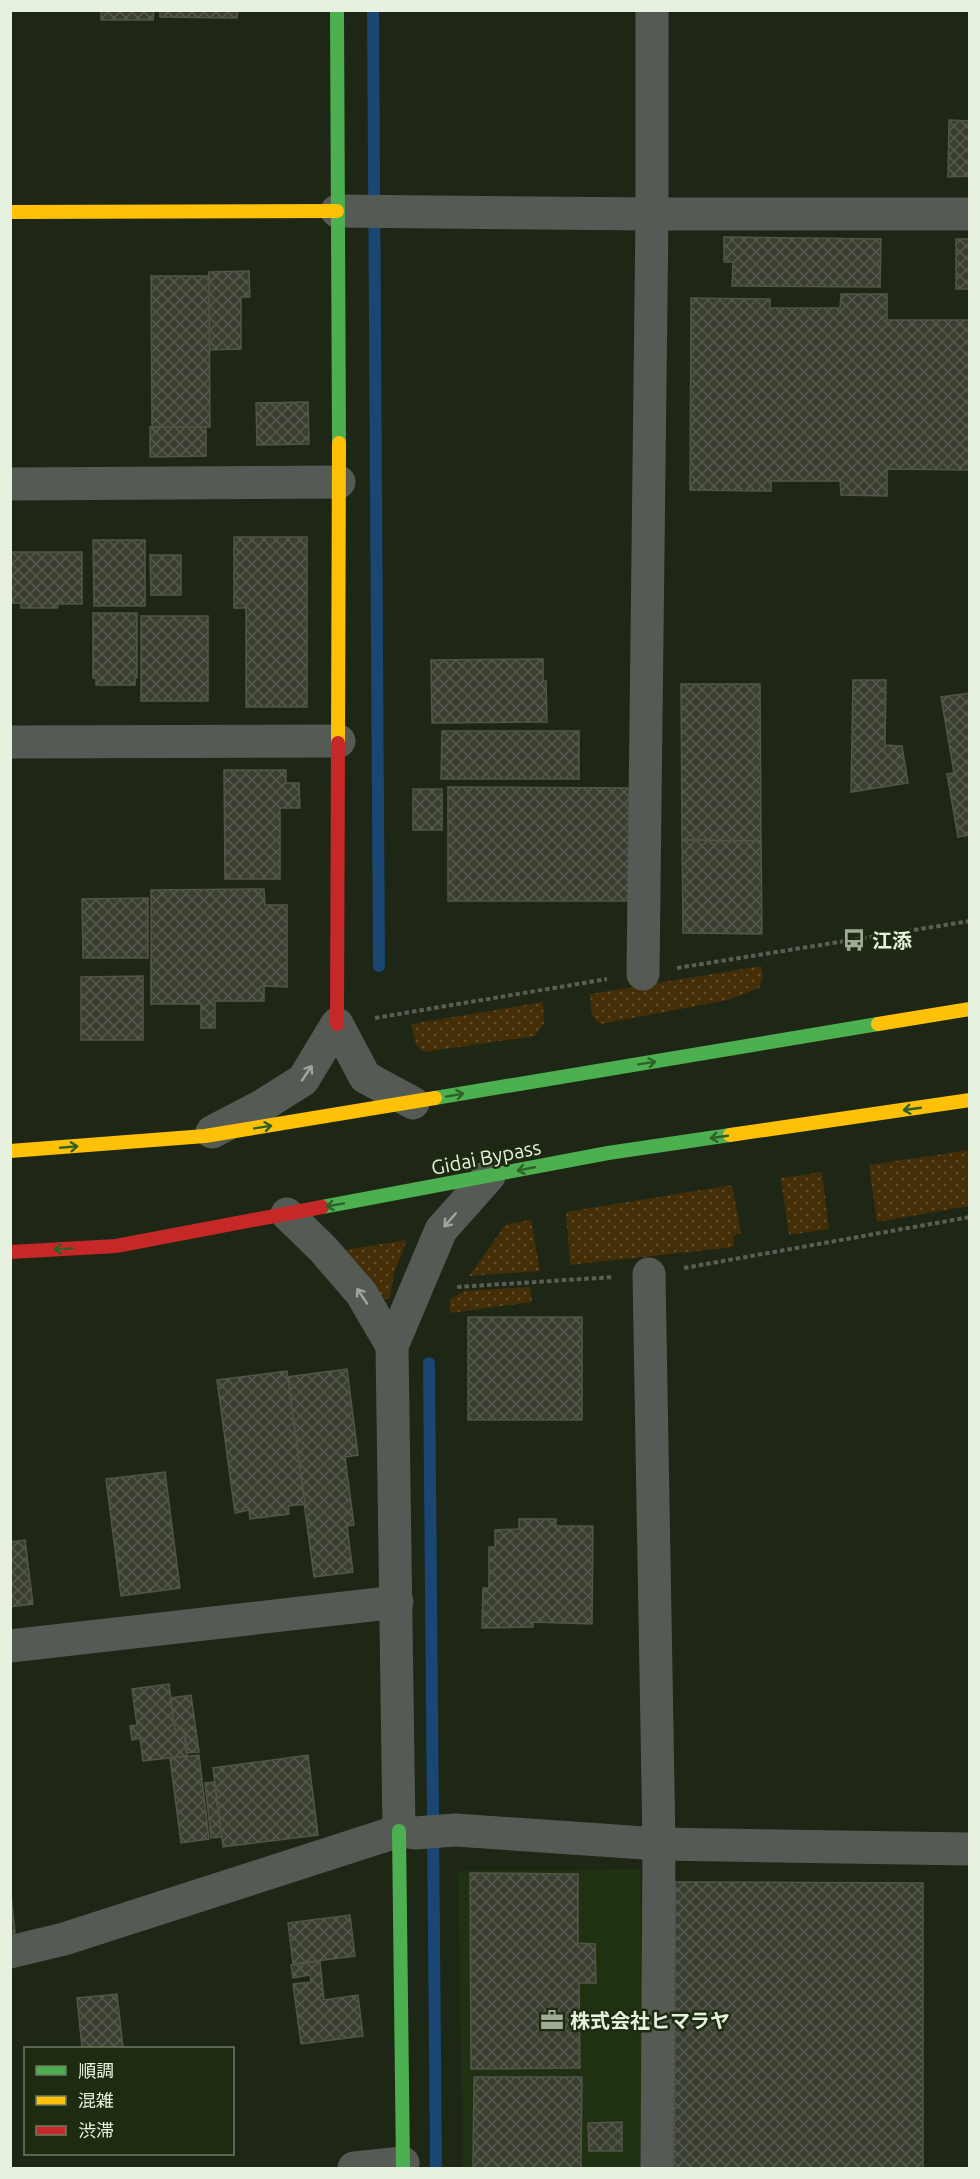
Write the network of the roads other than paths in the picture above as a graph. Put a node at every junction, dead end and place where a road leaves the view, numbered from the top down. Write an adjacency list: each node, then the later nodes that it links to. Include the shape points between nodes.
1 (337, 10): 3 (main road)
2 (652, 10): 5 (street)
3 (347, 211): 4 (main road); 5 (street); 7 (main road)
4 (10, 212)
5 (652, 214): 6 (street); 11 (street)
6 (969, 214)
7 (339, 482): 8 (street); 9 (main road)
8 (10, 484)
9 (339, 741): 10 (street); 13 (main road)
10 (10, 742)
11 (644, 974)
12 (969, 1009): 15 (main road, one-way to 12)
13 (337, 1024): 15 (street, via 365,1077); 16 (street, one-way to 13, via 303,1080)
14 (969, 1100): 18 (main road, Gidai Bypass, one-way to 18, via 608,1153)
15 (413, 1103): 16 (main road, one-way to 15)
16 (205, 1136): 17 (main road, one-way to 16)
17 (10, 1150)
18 (489, 1176): 19 (main road, Gidai Bypass, one-way to 19); 22 (street, one-way to 22, via 441,1230)
19 (287, 1214): 20 (main road, Gidai Bypass, one-way to 20, via 116,1246); 22 (street, one-way to 19, via 361,1293)
20 (10, 1252)
21 (649, 1274): 26 (street)
22 (392, 1346): 23 (street)
23 (397, 1602): 24 (street); 25 (street)
24 (10, 1646)
25 (407, 1832): 26 (street, via 455,1830); 28 (street, via 64,1939); 29 (main road)
26 (659, 1844): 27 (street); 31 (street)
27 (969, 1849)
28 (10, 1952)
29 (403, 2166): 30 (street)
30 (354, 2169)
31 (657, 2169)

